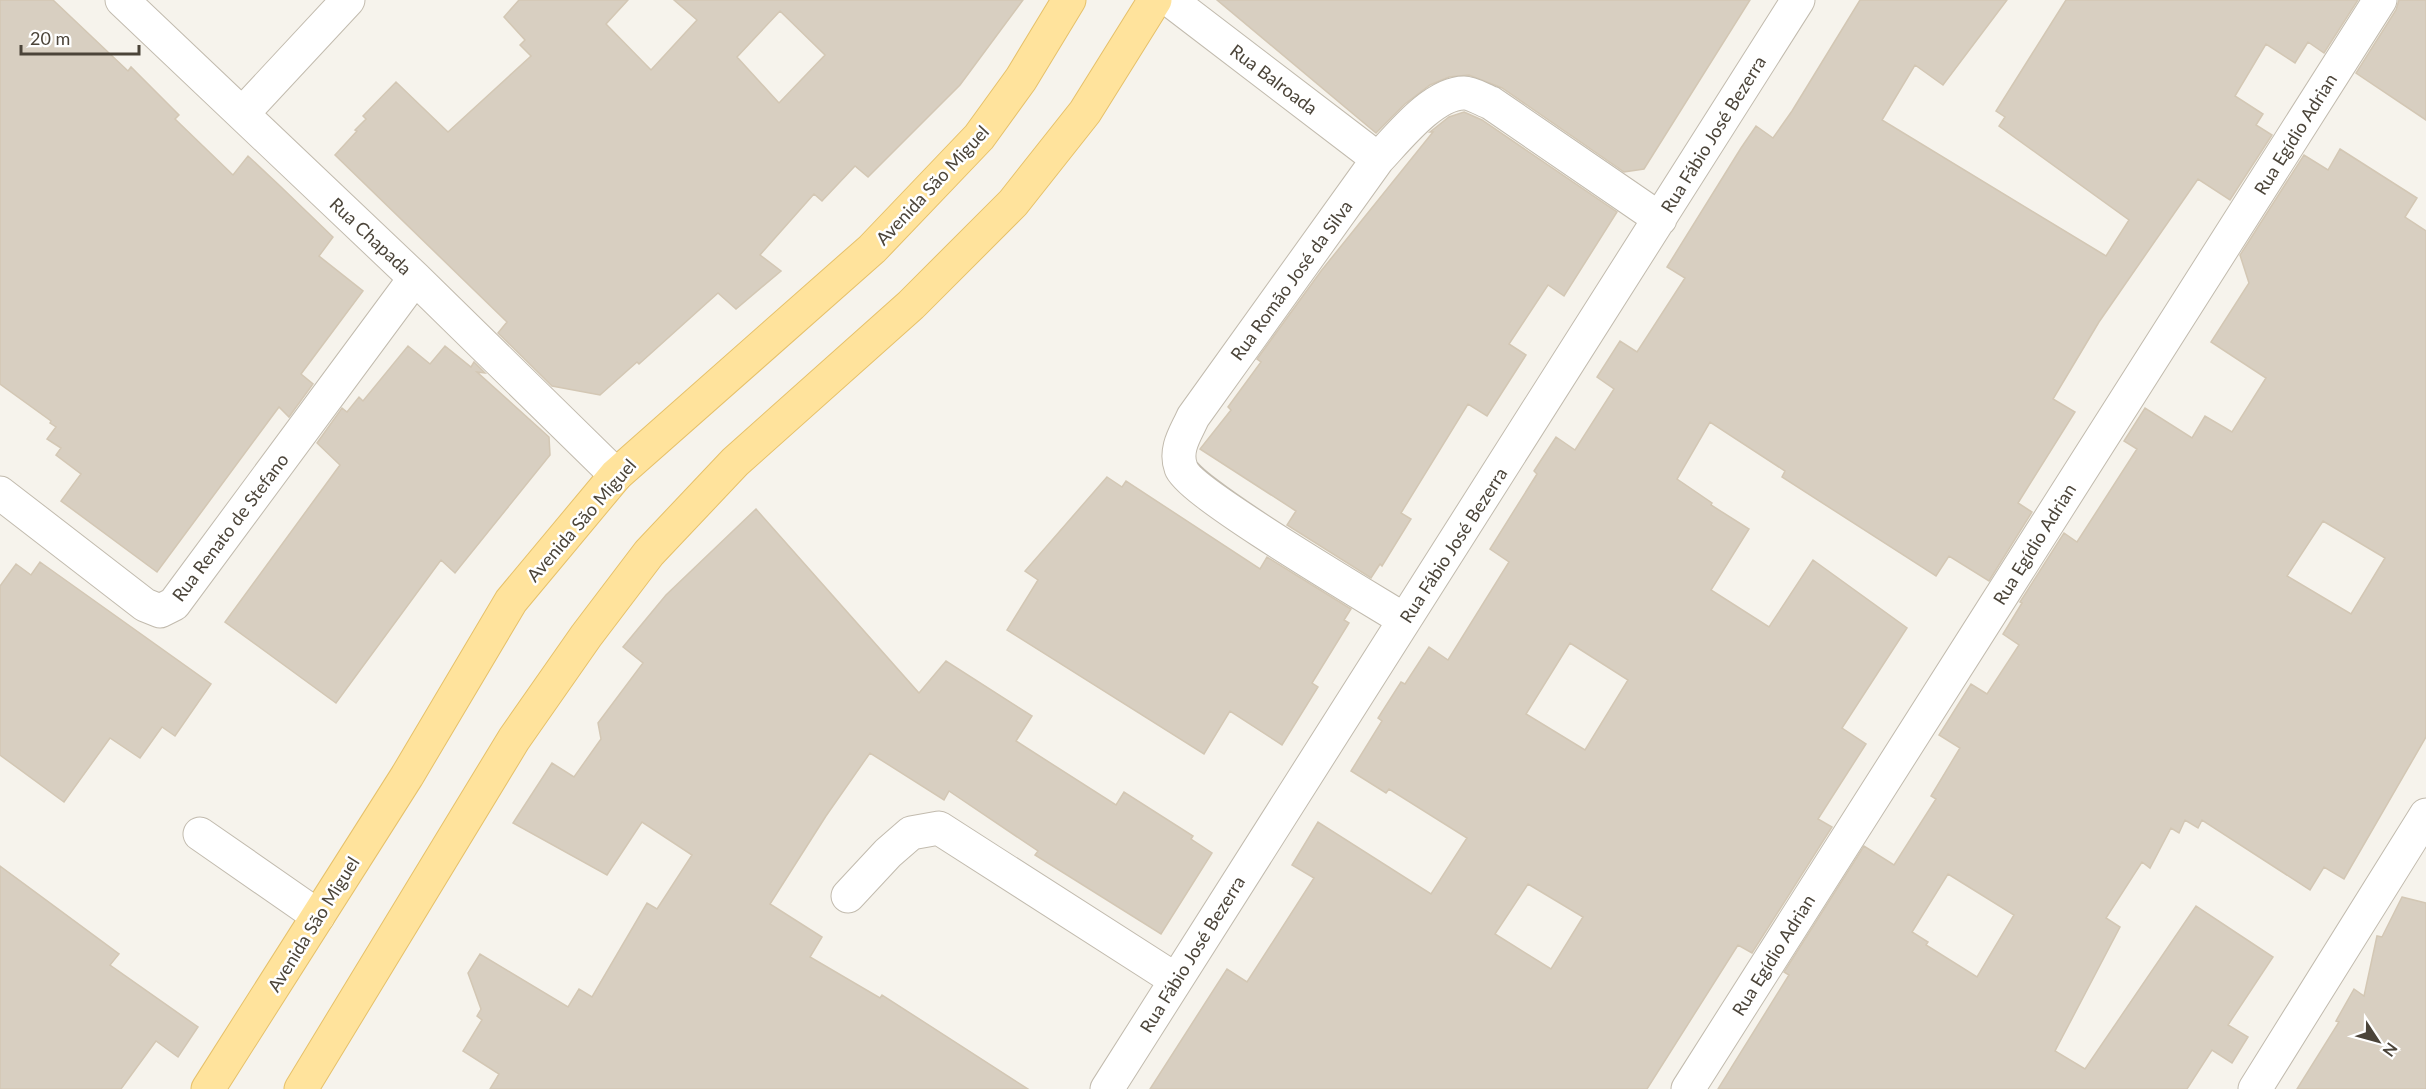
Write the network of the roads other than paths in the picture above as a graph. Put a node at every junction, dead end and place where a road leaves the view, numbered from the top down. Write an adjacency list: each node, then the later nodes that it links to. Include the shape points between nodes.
1 (122, 0): 8 (street, Rua Chapada)
2 (348, 0): 8 (street)
3 (1069, 0): 12 (main road, Avenida São Miguel, via 1021,79 979,137 880,241)
4 (1155, 0): 21 (main road, via 1085,112 1013,203 911,305 735,462 649,553 514,739)
5 (1170, 0): 9 (street, Rua Balroada)
6 (2380, 0): 23 (street, Rua Egídio Adrian)
7 (1796, 1): 10 (street, Rua Fábio José Bezerra)
8 (242, 114): 11 (street, Rua Chapada)
9 (1378, 159): 10 (street, Rua Romão José da Silva, via 1441,99 1464,93 1499,108); 14 (street, Rua Romão José da Silva, via 1194,417 1178,449 1181,470 1198,487)
10 (1660, 219): 14 (street, Rua Fábio José Bezerra)
11 (415, 278): 12 (street, Rua Chapada); 13 (street, Rua Renato de Stefano, via 174,604 160,611 145,605)
12 (616, 475): 18 (main road, Avenida São Miguel, via 511,601)
13 (0, 493)
14 (1403, 619): 19 (street, Rua Fábio José Bezerra)
15 (2426, 815): 24 (street)
16 (200, 834): 18 (street)
17 (848, 896): 19 (street, via 911,833 939,828)
18 (318, 916): 20 (main road, Avenida São Miguel)
19 (1176, 980): 22 (street, Rua Fábio José Bezerra)
20 (208, 1089)
21 (301, 1089)
22 (1107, 1089)
23 (1688, 1089)
24 (2255, 1089)

